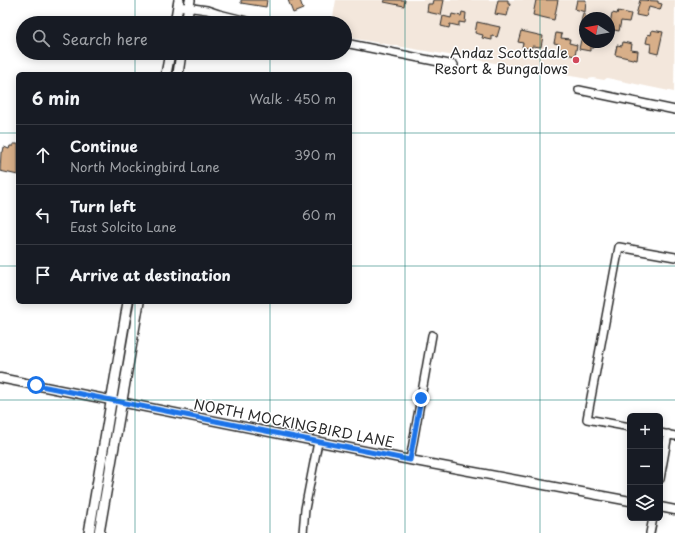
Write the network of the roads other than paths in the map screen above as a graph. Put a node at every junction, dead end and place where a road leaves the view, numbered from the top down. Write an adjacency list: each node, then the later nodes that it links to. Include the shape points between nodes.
1 (178, 3): 2 (street); 3 (main road)
2 (189, 4): 4 (main road); 5 (street)
3 (176, 16)
4 (187, 16)
5 (227, 16)
6 (352, 44): 9 (street)
7 (169, 60): 10 (main road)
8 (180, 60): 11 (main road)
9 (454, 65)
10 (166, 72)
11 (178, 72)
12 (579, 90): 13 (street)
13 (675, 110)
14 (675, 257): 21 (street, via 619,247 587,419)
15 (128, 304): 19 (main road)
16 (139, 304): 20 (main road)
17 (432, 335): 24 (street)
18 (0, 378): 19 (street, NORTH MOCKINGBIRD LANE)
19 (111, 400): 20 (street, NORTH MOCKINGBIRD LANE); 30 (main road)
20 (122, 402): 23 (street, NORTH MOCKINGBIRD LANE); 31 (main road)
21 (627, 426)
22 (672, 435): 25 (street)
23 (318, 442): 24 (street, NORTH MOCKINGBIRD LANE); 32 (street)
24 (410, 460): 26 (street, NORTH MOCKINGBIRD LANE)
25 (663, 468)
26 (627, 500)
27 (663, 507): 28 (street)
28 (675, 510)
29 (652, 521): 33 (street)
30 (89, 533)
31 (99, 533)
32 (303, 533)
33 (650, 533)

